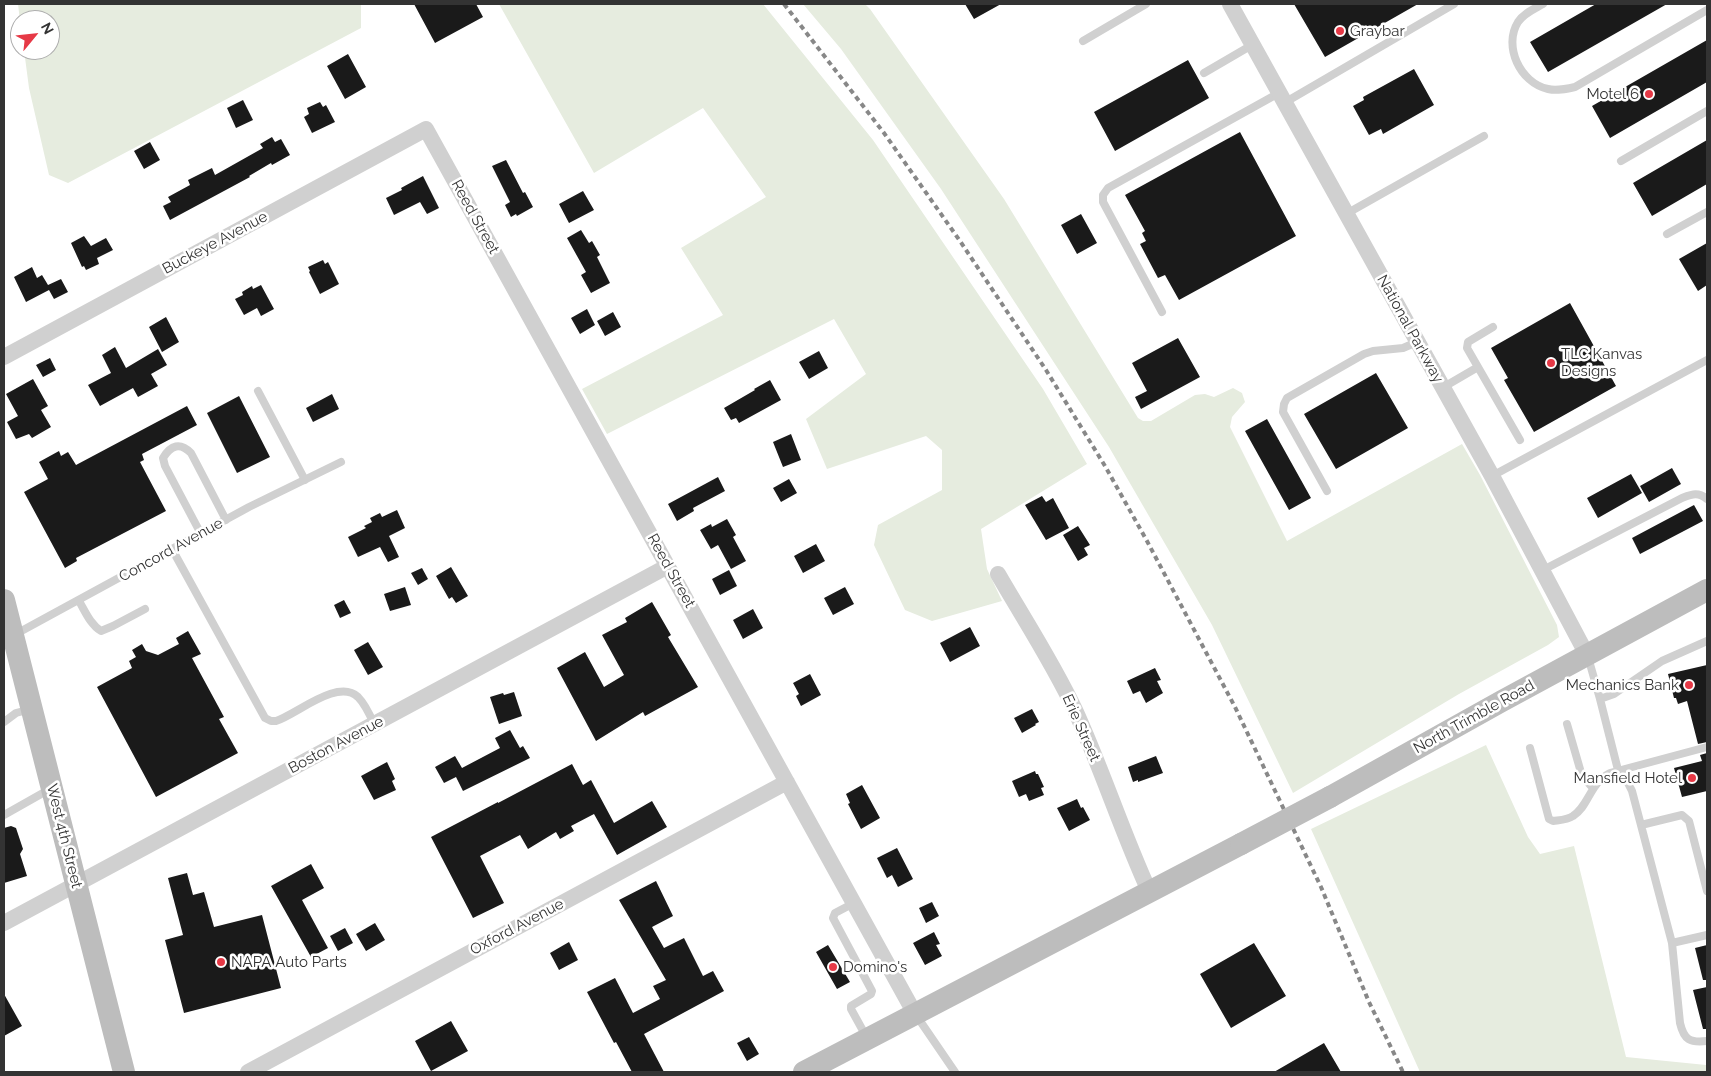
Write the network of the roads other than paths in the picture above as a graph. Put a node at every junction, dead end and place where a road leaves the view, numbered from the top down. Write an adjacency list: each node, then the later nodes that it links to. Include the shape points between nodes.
1 (1146, 4): 7 (lane)
2 (1230, 4): 8 (street, National Parkway)
3 (1454, 4): 10 (lane)
4 (1543, 4): 6 (lane, via 1518,21 1512,41 1514,52 1518,65 1530,80 1547,89 1561,90 1574,87)
5 (1704, 4): 6 (lane)
6 (1707, 10)
7 (1082, 41)
8 (1252, 45): 9 (lane); 10 (street, National Parkway)
9 (1204, 73)
10 (1281, 98): 16 (street, National Parkway); 18 (lane, via 1108,188 1103,195 1103,202)
11 (1707, 111): 14 (lane)
12 (426, 129): 21 (street, Buckeye Avenue); 35 (street, Reed Street)
13 (1484, 136): 16 (lane)
14 (1621, 161)
15 (1707, 212): 17 (lane)
16 (1346, 214): 20 (street, National Parkway)
17 (1667, 234)
18 (1162, 312)
19 (1494, 327): 23 (lane, via 1468,342)
20 (1417, 342): 24 (street, National Parkway); 30 (lane, via 1403,348 1364,354 1287,398 1283,412)
21 (4, 357)
22 (1707, 360): 28 (lane)
23 (1478, 367): 24 (lane); 26 (lane)
24 (1442, 388): 28 (street, National Parkway)
25 (258, 391): 29 (lane)
26 (1520, 440)
27 (340, 462): 29 (lane, Concord Avenue)
28 (1492, 476): 36 (street, National Parkway)
29 (305, 480): 32 (lane, Concord Avenue)
30 (1327, 491)
31 (1707, 500): 36 (lane, via 1700,494 1682,498)
32 (226, 520): 33 (lane, Concord Avenue); 33 (lane, via 191,453 185,447 172,448 163,458 165,466)
33 (201, 534): 34 (lane, Concord Avenue)
34 (172, 550): 40 (lane, Concord Avenue); 48 (lane, via 265,718 276,722 342,690 358,697)
35 (668, 566): 48 (street, Boston Avenue); 53 (street, Reed Street)
36 (1541, 571): 44 (street, National Parkway)
37 (998, 574): 59 (street, Erie Street, via 1074,710)
38 (1707, 590): 44 (main road, North Trimble Road)
39 (4, 600): 42 (main road, West 4th Street)
40 (79, 601): 41 (lane, via 90,621 101,631); 42 (lane, Concord Avenue)
41 (145, 609)
42 (8, 638): 46 (main road, West 4th Street)
43 (1707, 641): 45 (lane, via 1662,661 1614,694)
44 (1587, 655): 45 (lane); 59 (main road, North Trimble Road, bridge, via 1330,797)
45 (1600, 699): 52 (lane)
46 (31, 708): 47 (lane); 54 (main road, West 4th Street)
47 (4, 722)
48 (374, 724): 58 (street, Boston Avenue)
49 (1568, 724): 55 (lane, via 1582,776)
50 (1707, 747): 52 (lane)
51 (1530, 748): 55 (lane, via 1549,819 1573,816)
52 (1618, 770): 55 (lane); 57 (lane, via 1632,791)
53 (787, 782): 61 (street, Reed Street); 69 (street, Oxford Avenue)
54 (52, 788): 56 (lane); 58 (main road, West 4th Street)
55 (1593, 788)
56 (4, 815)
57 (1641, 825): 60 (lane, via 1682,815 1686,818); 64 (lane)
58 (76, 885): 62 (street, Boston Avenue); 68 (main road, West 4th Street)
59 (1149, 891): 65 (main road, North Trimble Road)
60 (1707, 891)
61 (854, 903): 65 (street, Reed Street); 66 (lane, via 835,913 833,918 872,991 851,1006)
62 (4, 923)
63 (1707, 935): 64 (lane)
64 (1672, 943): 67 (lane, via 1683,1035 1689,1040)
65 (915, 1014): 66 (main road, North Trimble Road); 71 (lane)
66 (868, 1040): 70 (main road, North Trimble Road)
67 (1707, 1041)
68 (124, 1072)
69 (248, 1072)
70 (804, 1072)
71 (955, 1072)

